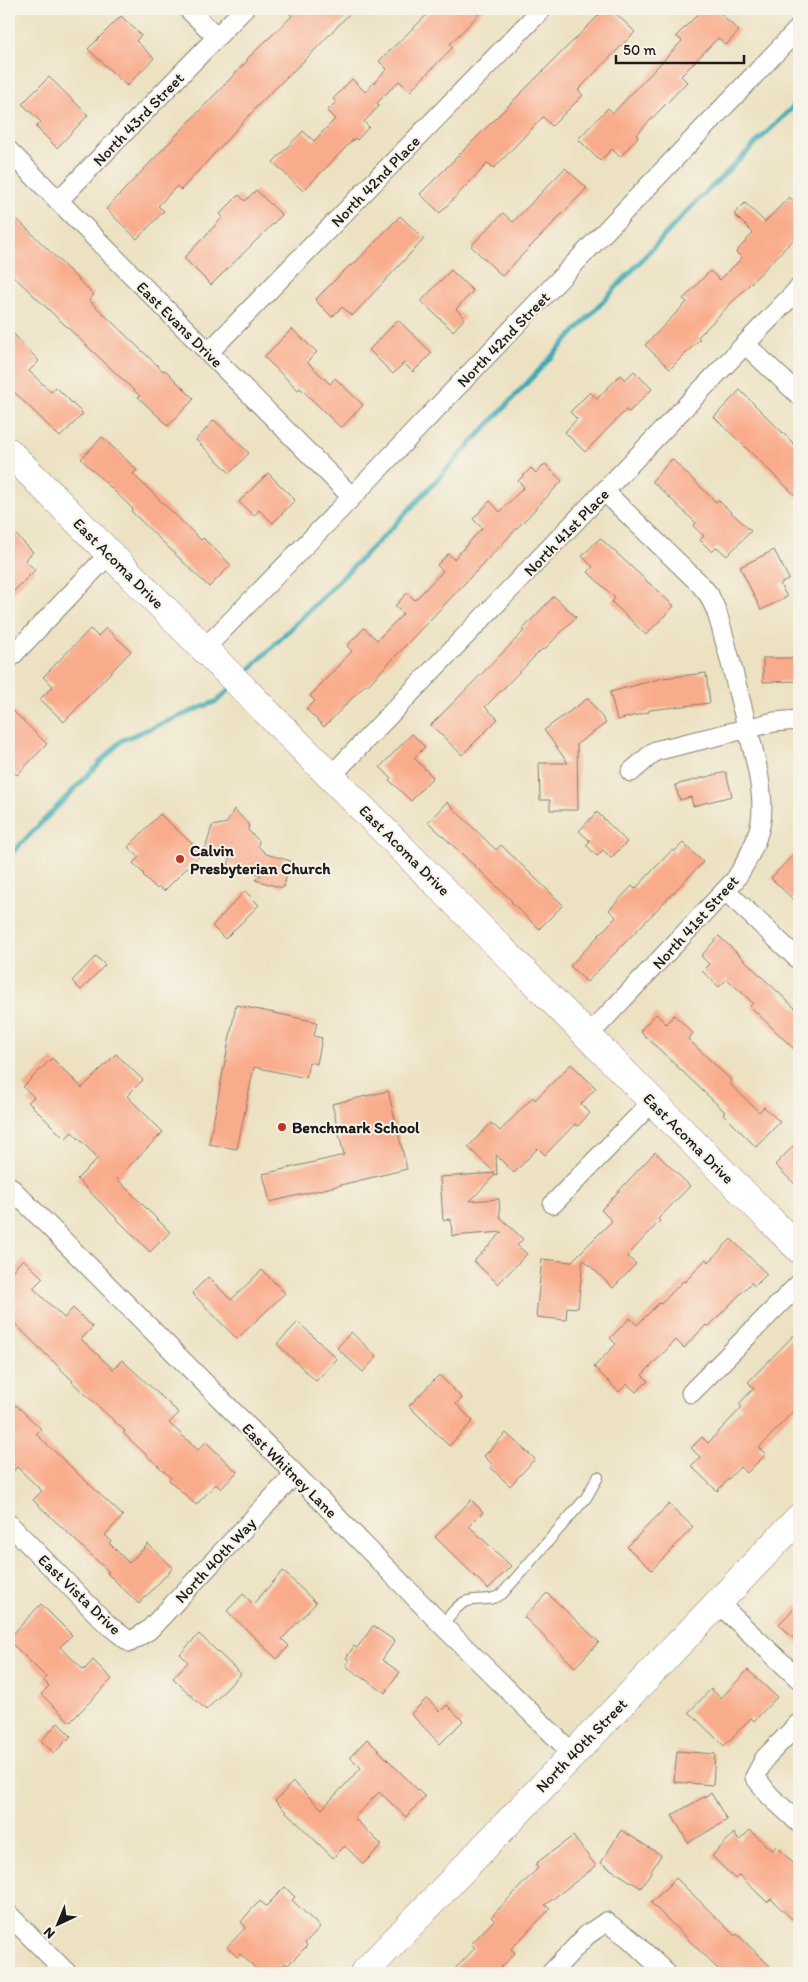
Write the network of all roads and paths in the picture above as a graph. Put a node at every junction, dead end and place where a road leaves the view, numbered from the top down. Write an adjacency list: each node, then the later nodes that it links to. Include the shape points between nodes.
1 (188, 9): 5 (street)
2 (244, 9): 5 (street, North 43rd Street)
3 (542, 9): 10 (street, North 42nd Place)
4 (799, 28): 14 (street, North 42nd Street)
5 (217, 37): 7 (street, North 43rd Street)
6 (9, 151): 7 (street, East Evans Drive)
7 (58, 201): 10 (street, East Evans Drive)
8 (799, 288): 9 (street, North 41st Place)
9 (745, 344): 11 (street); 13 (street, North 41st Place)
10 (208, 352): 14 (street, East Evans Drive)
11 (799, 395)
12 (9, 452): 15 (street, East Acoma Drive)
13 (605, 492): 19 (street, North 41st Street, via 709,595 724,635); 21 (street, North 41st Place)
14 (352, 498): 16 (street, North 42nd Street)
15 (110, 554): 16 (street, East Acoma Drive); 17 (street)
16 (210, 655): 21 (street, East Acoma Drive)
17 (9, 659)
18 (799, 720): 19 (street)
19 (749, 729): 20 (street, via 655,751); 22 (street, North 41st Street, via 758,777 761,820 748,860)
20 (631, 772)
21 (332, 776): 24 (street, East Acoma Drive)
22 (726, 890): 23 (street); 24 (street, North 41st Street)
23 (799, 960)
24 (588, 1036): 25 (street, East Acoma Drive)
25 (653, 1101): 27 (street); 28 (street, East Acoma Drive)
26 (9, 1186): 31 (street, East Whitney Lane)
27 (553, 1204)
28 (799, 1249)
29 (799, 1284): 30 (street)
30 (691, 1393)
31 (295, 1474): 36 (street, East Whitney Lane); 37 (street, North 40th Way, via 150,1630)
32 (598, 1477): 36 (lane, via 586,1498 502,1594 493,1600 467,1601)
33 (799, 1518): 35 (street, North 40th Street)
34 (9, 1524): 37 (street, East Vista Drive, via 107,1624)
35 (717, 1602): 38 (street); 40 (street, North 40th Street)
36 (442, 1625): 40 (street, East Whitney Lane)
37 (130, 1642)
38 (799, 1679)
39 (799, 1723): 41 (street, via 765,1758 754,1777)
40 (573, 1754): 44 (street, North 40th Street)
41 (799, 1823)
42 (9, 1915): 43 (street)
43 (67, 1973)
44 (364, 1973)
45 (551, 1973): 46 (street, via 587,1935 606,1922 629,1938)
46 (666, 1973)

